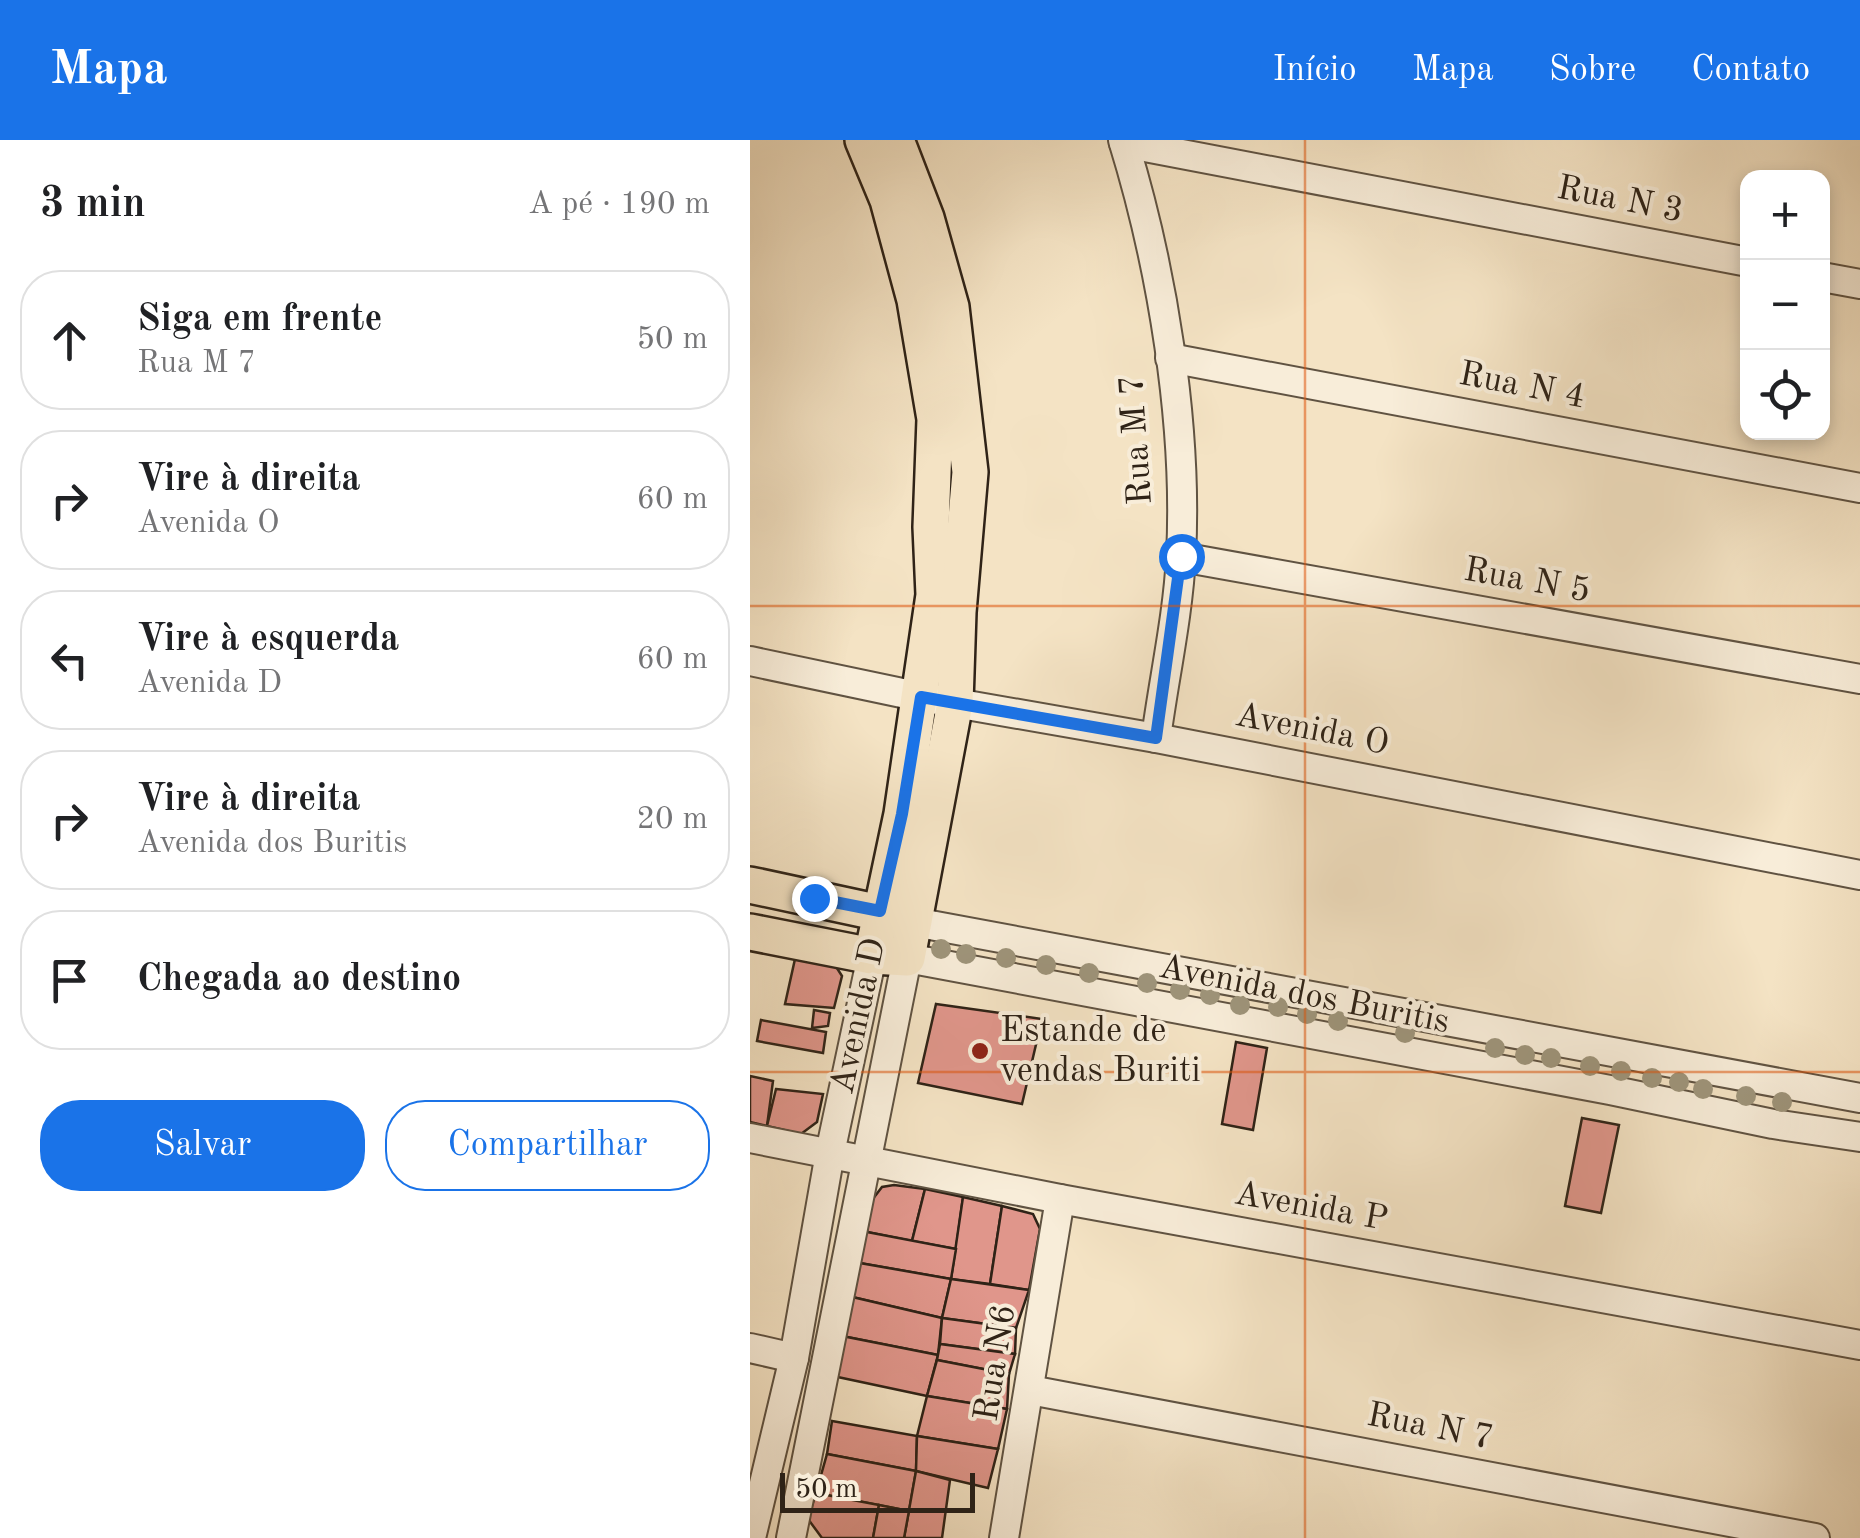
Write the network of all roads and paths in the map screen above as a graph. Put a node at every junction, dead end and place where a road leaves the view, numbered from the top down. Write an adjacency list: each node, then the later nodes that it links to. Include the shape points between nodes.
1 (863, 140): 12 (main road, Avenida D, via 916,300 935,419 930,527)
2 (896, 140): 12 (main road, Avenida D, via 951,306 970,472 958,612)
3 (1123, 141): 4 (street, Rua N 3); 7 (street, Rua M 7)
4 (1740, 260)
5 (1830, 278): 6 (street)
6 (1860, 284)
7 (1170, 358): 8 (street, Rua N 4); 9 (street, Rua M 7)
8 (1860, 488)
9 (1181, 556): 11 (street, Rua N 5); 13 (street, Rua M 7)
10 (750, 661): 12 (street, Avenida O)
11 (1860, 679)
12 (938, 700): 13 (street, Avenida O); 16 (main road, Avenida D); 17 (main road, Avenida D)
13 (1156, 738): 14 (street, Avenida O)
14 (1860, 874)
15 (750, 884): 16 (main road, Avenida dos Buritis)
16 (880, 911): 17 (main road, Avenida dos Buritis); 19 (main road, Avenida D)
17 (914, 922): 19 (main road, Avenida D); 20 (street, Avenida dos Buritis)
18 (750, 932): 19 (main road, Avenida dos Buritis)
19 (889, 957): 22 (street, Avenida dos Buritis); 23 (street, Avenida D); 24 (street, Avenida D)
20 (1860, 1098)
21 (750, 1138): 23 (street, Avenida P)
22 (1860, 1138)
23 (830, 1153): 24 (street, Avenida P); 28 (street, Avenida D)
24 (867, 1160): 25 (street, Avenida P); 31 (street, Avenida D)
25 (1060, 1199): 26 (street, Avenida P); 29 (street, Rua N6)
26 (1860, 1345)
27 (750, 1348): 28 (street)
28 (794, 1358): 30 (street, Avenida D)
29 (1030, 1390): 32 (street, Rua N6); 33 (street, Rua N 7)
30 (754, 1537)
31 (791, 1538)
32 (1004, 1538)
33 (1815, 1538)

